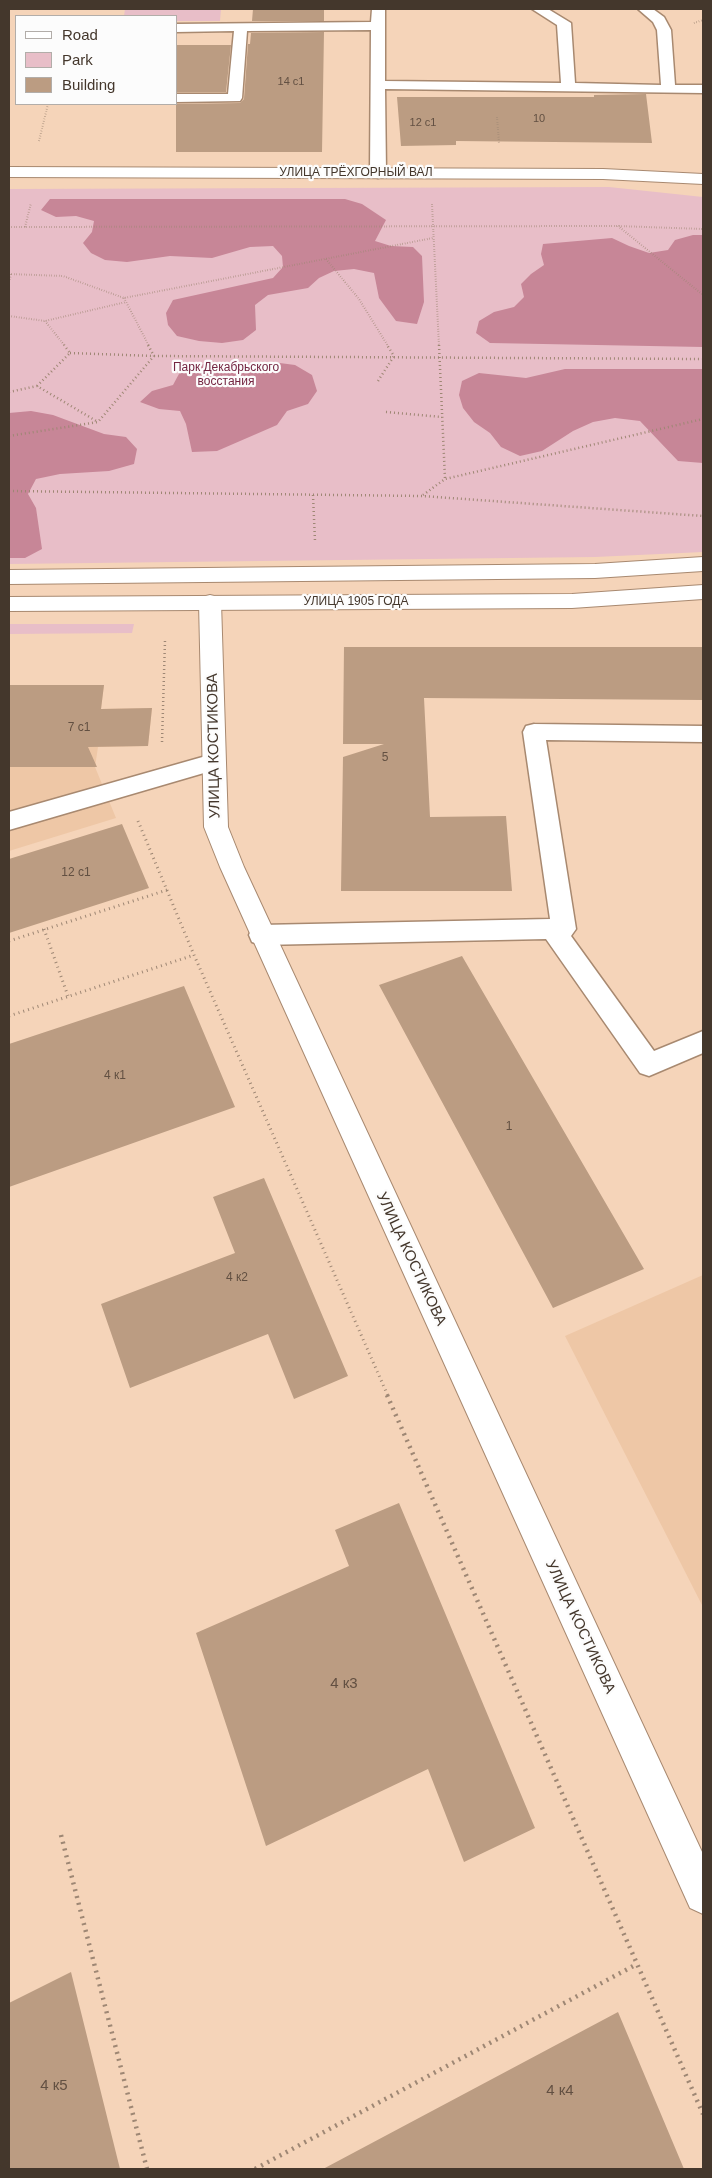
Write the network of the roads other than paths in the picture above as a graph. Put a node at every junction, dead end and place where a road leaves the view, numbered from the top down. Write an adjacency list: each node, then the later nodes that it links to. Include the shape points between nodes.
1 (378, 9): 4 (lane)
2 (539, 9): 8 (lane, via 564,22)
3 (645, 9): 9 (lane, via 659,20 664,30)
4 (378, 26): 5 (lane); 7 (lane)
5 (242, 27): 6 (lane); 11 (lane, via 235,98)
6 (178, 28)
7 (379, 85): 8 (lane); 13 (lane)
8 (568, 88): 9 (lane)
9 (668, 89): 10 (lane)
10 (703, 89)
11 (178, 98)
12 (9, 172): 13 (main road, УЛИЦА ТРЁХГОРНЫЙ ВАЛ)
13 (378, 172): 14 (main road, УЛИЦА ТРЁХГОРНЫЙ ВАЛ, via 603,174)
14 (703, 179)
15 (703, 564): 16 (main road, УЛИЦА 1905 ГОДА, via 596,571)
16 (9, 577)
17 (703, 592): 18 (main road, УЛИЦА 1905 ГОДА, via 572,600)
18 (210, 602): 19 (main road, УЛИЦА 1905 ГОДА); 21 (main road, УЛИЦА КОСТИКОВА)
19 (9, 604)
20 (703, 734): 23 (lane, via 534,732 564,930)
21 (213, 762): 22 (lane); 24 (main road, УЛИЦА КОСТИКОВА, via 216,827)
22 (9, 821)
23 (553, 930): 24 (lane); 25 (lane, via 649,1065)
24 (261, 935): 26 (main road, УЛИЦА КОСТИКОВА)
25 (703, 1042)
26 (703, 1895)

